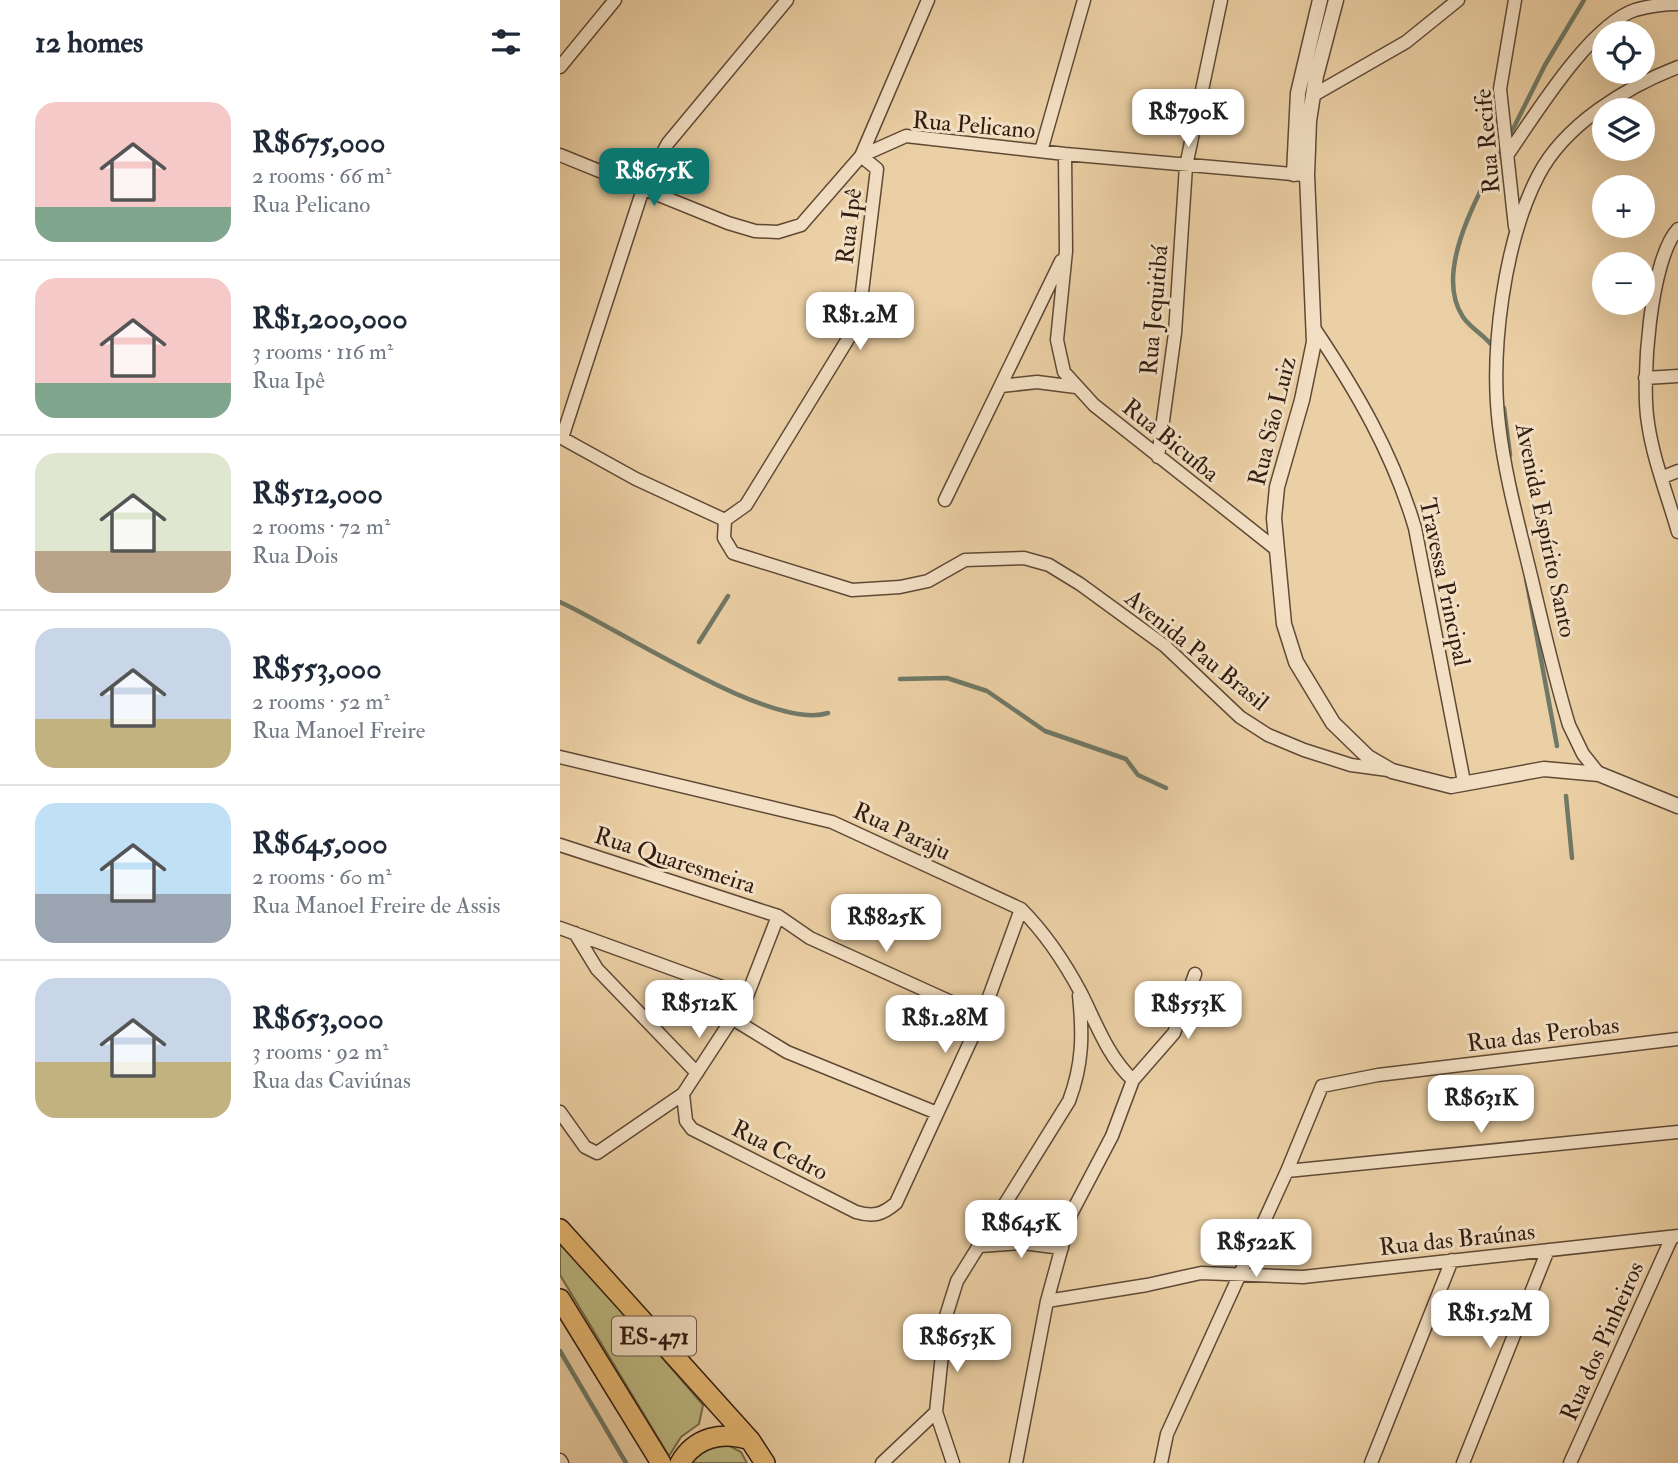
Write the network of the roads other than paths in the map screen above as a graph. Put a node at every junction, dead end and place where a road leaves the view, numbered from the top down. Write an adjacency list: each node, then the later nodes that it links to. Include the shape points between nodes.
1 (615, 0): 11 (street)
2 (787, 0): 21 (street, via 668,144)
3 (928, 0): 18 (street, Rua Ipê)
4 (1084, 0): 14 (street)
5 (1221, 0): 19 (street, Rua Jequitibá)
6 (1320, 0): 20 (street, Rua São Luiz, via 1298,93)
7 (1336, 0): 13 (street, Rua São Luiz)
8 (1458, 0): 13 (street, via 1406,42)
9 (1515, 0): 16 (street, Rua Recife, via 1500,89)
10 (1678, 4): 16 (street, via 1634,10 1618,19 1559,79)
11 (560, 67)
12 (1678, 67): 23 (street, Avenida Espírito Santo, via 1640,82 1601,107 1570,135 1539,174)
13 (1312, 96): 20 (street, Rua São Luiz)
14 (1041, 151): 15 (street, Rua Pelicano); 18 (street, Rua Pelicano, via 906,136)
15 (1065, 154): 19 (street, Rua Pelicano); 24 (street)
16 (1508, 154): 23 (street, Rua Recife)
17 (560, 155): 21 (street, Rua Pelicano)
18 (861, 156): 21 (street, Rua Pelicano, via 801,225 778,232 728,223); 35 (street, Rua Ipê, via 877,169 862,292 848,339 746,505)
19 (1186, 166): 20 (street, Rua Pelicano); 31 (street, Rua Jequitibá, via 1169,389)
20 (1300, 175): 25 (street, Rua São Luiz)
21 (643, 189): 30 (street)
22 (1678, 229): 27 (street, via 1662,258)
23 (1516, 237): 40 (street, Avenida Espírito Santo, via 1496,349 1499,425 1559,693 1583,754)
24 (1066, 251): 28 (street); 29 (street, via 1057,340 1059,359)
25 (1314, 328): 37 (street, Rua São Luiz, via 1302,400 1277,487); 41 (street, Travessa Principal, via 1356,391 1404,491)
26 (1678, 376): 27 (street)
27 (1645, 378): 33 (street, via 1648,424)
28 (1001, 386): 29 (street, via 1037,382); 34 (street)
29 (1076, 387): 31 (street, Rua Bicuíba)
30 (561, 437): 35 (street, via 636,479)
31 (1158, 457): 37 (street, Rua Bicuíba)
32 (1678, 471): 33 (street)
33 (1663, 477): 36 (street)
34 (945, 500)
35 (725, 520): 39 (street, Avenida Pau Brasil, via 724,538 733,553 852,590 928,581 965,560 1024,558 1049,565 1165,646 1240,717 1268,735 1351,765)
36 (1678, 532)
37 (1276, 549): 39 (street, Rua São Luiz, via 1284,624 1296,662 1333,723 1367,757)
38 (560, 757): 44 (street, Rua Paraju, via 832,822)
39 (1392, 771): 41 (street, Rua São Luiz, via 1451,786)
40 (1600, 774): 41 (street, Rua São Luiz, via 1544,769); 42 (street)
41 (1464, 782)
42 (1678, 806)
43 (560, 845): 45 (street, Rua Quaresmeira)
44 (1021, 909): 49 (street, Rua Paraju, via 1040,928); 51 (street)
45 (778, 916): 50 (street); 51 (street, Rua Quaresmeira, via 810,937)
46 (560, 928): 47 (street)
47 (575, 933): 50 (street); 54 (street, via 597,968)
48 (1195, 974): 55 (street, via 1174,1033)
49 (1079, 988): 55 (street, Rua Paraju, via 1113,1057); 63 (street, via 1083,1039 1080,1072 1069,1101)
50 (747, 996): 52 (street)
51 (982, 1016): 58 (street)
52 (733, 1019): 54 (street); 58 (street, via 787,1052)
53 (1678, 1039): 60 (street, Rua das Perobas, via 1322,1086)
54 (697, 1073): 56 (street)
55 (1133, 1080): 64 (street, via 1112,1136 1077,1197)
56 (683, 1094): 57 (street, via 597,1153 585,1147); 58 (street, Rua Cedro, via 686,1121 692,1129 870,1216 884,1213 896,1202)
57 (560, 1112)
58 (937, 1113)
59 (1678, 1132): 60 (street)
60 (1287, 1171): 67 (street, Rua das Perobas)
61 (560, 1229): 71 (main road, ES-471)
62 (1675, 1236): 65 (street, Rua das Braúnas); 81 (street, Rua dos Pinheiros)
63 (980, 1246): 64 (street, via 1023,1243); 70 (street, via 949,1300)
64 (1062, 1248): 69 (street)
65 (1548, 1250): 66 (street, Rua das Braúnas); 80 (street)
66 (1452, 1260): 67 (street, Rua das Braúnas, via 1303,1277); 79 (street)
67 (1240, 1275): 69 (street, Rua das Braúnas, via 1201,1273); 78 (street, Rua das Perobas, via 1167,1434)
68 (560, 1299): 72 (main road, ES-471)
69 (1047, 1301): 77 (street)
70 (936, 1412): 75 (street); 76 (street)
71 (750, 1440): 73 (main road, via 736,1436 703,1439); 74 (main road, ES-471)
72 (661, 1463)
73 (680, 1463)
74 (765, 1463)
75 (882, 1463)
76 (953, 1463)
77 (1016, 1463)
78 (1161, 1463)
79 (1371, 1463)
80 (1463, 1463)
81 (1570, 1463)

